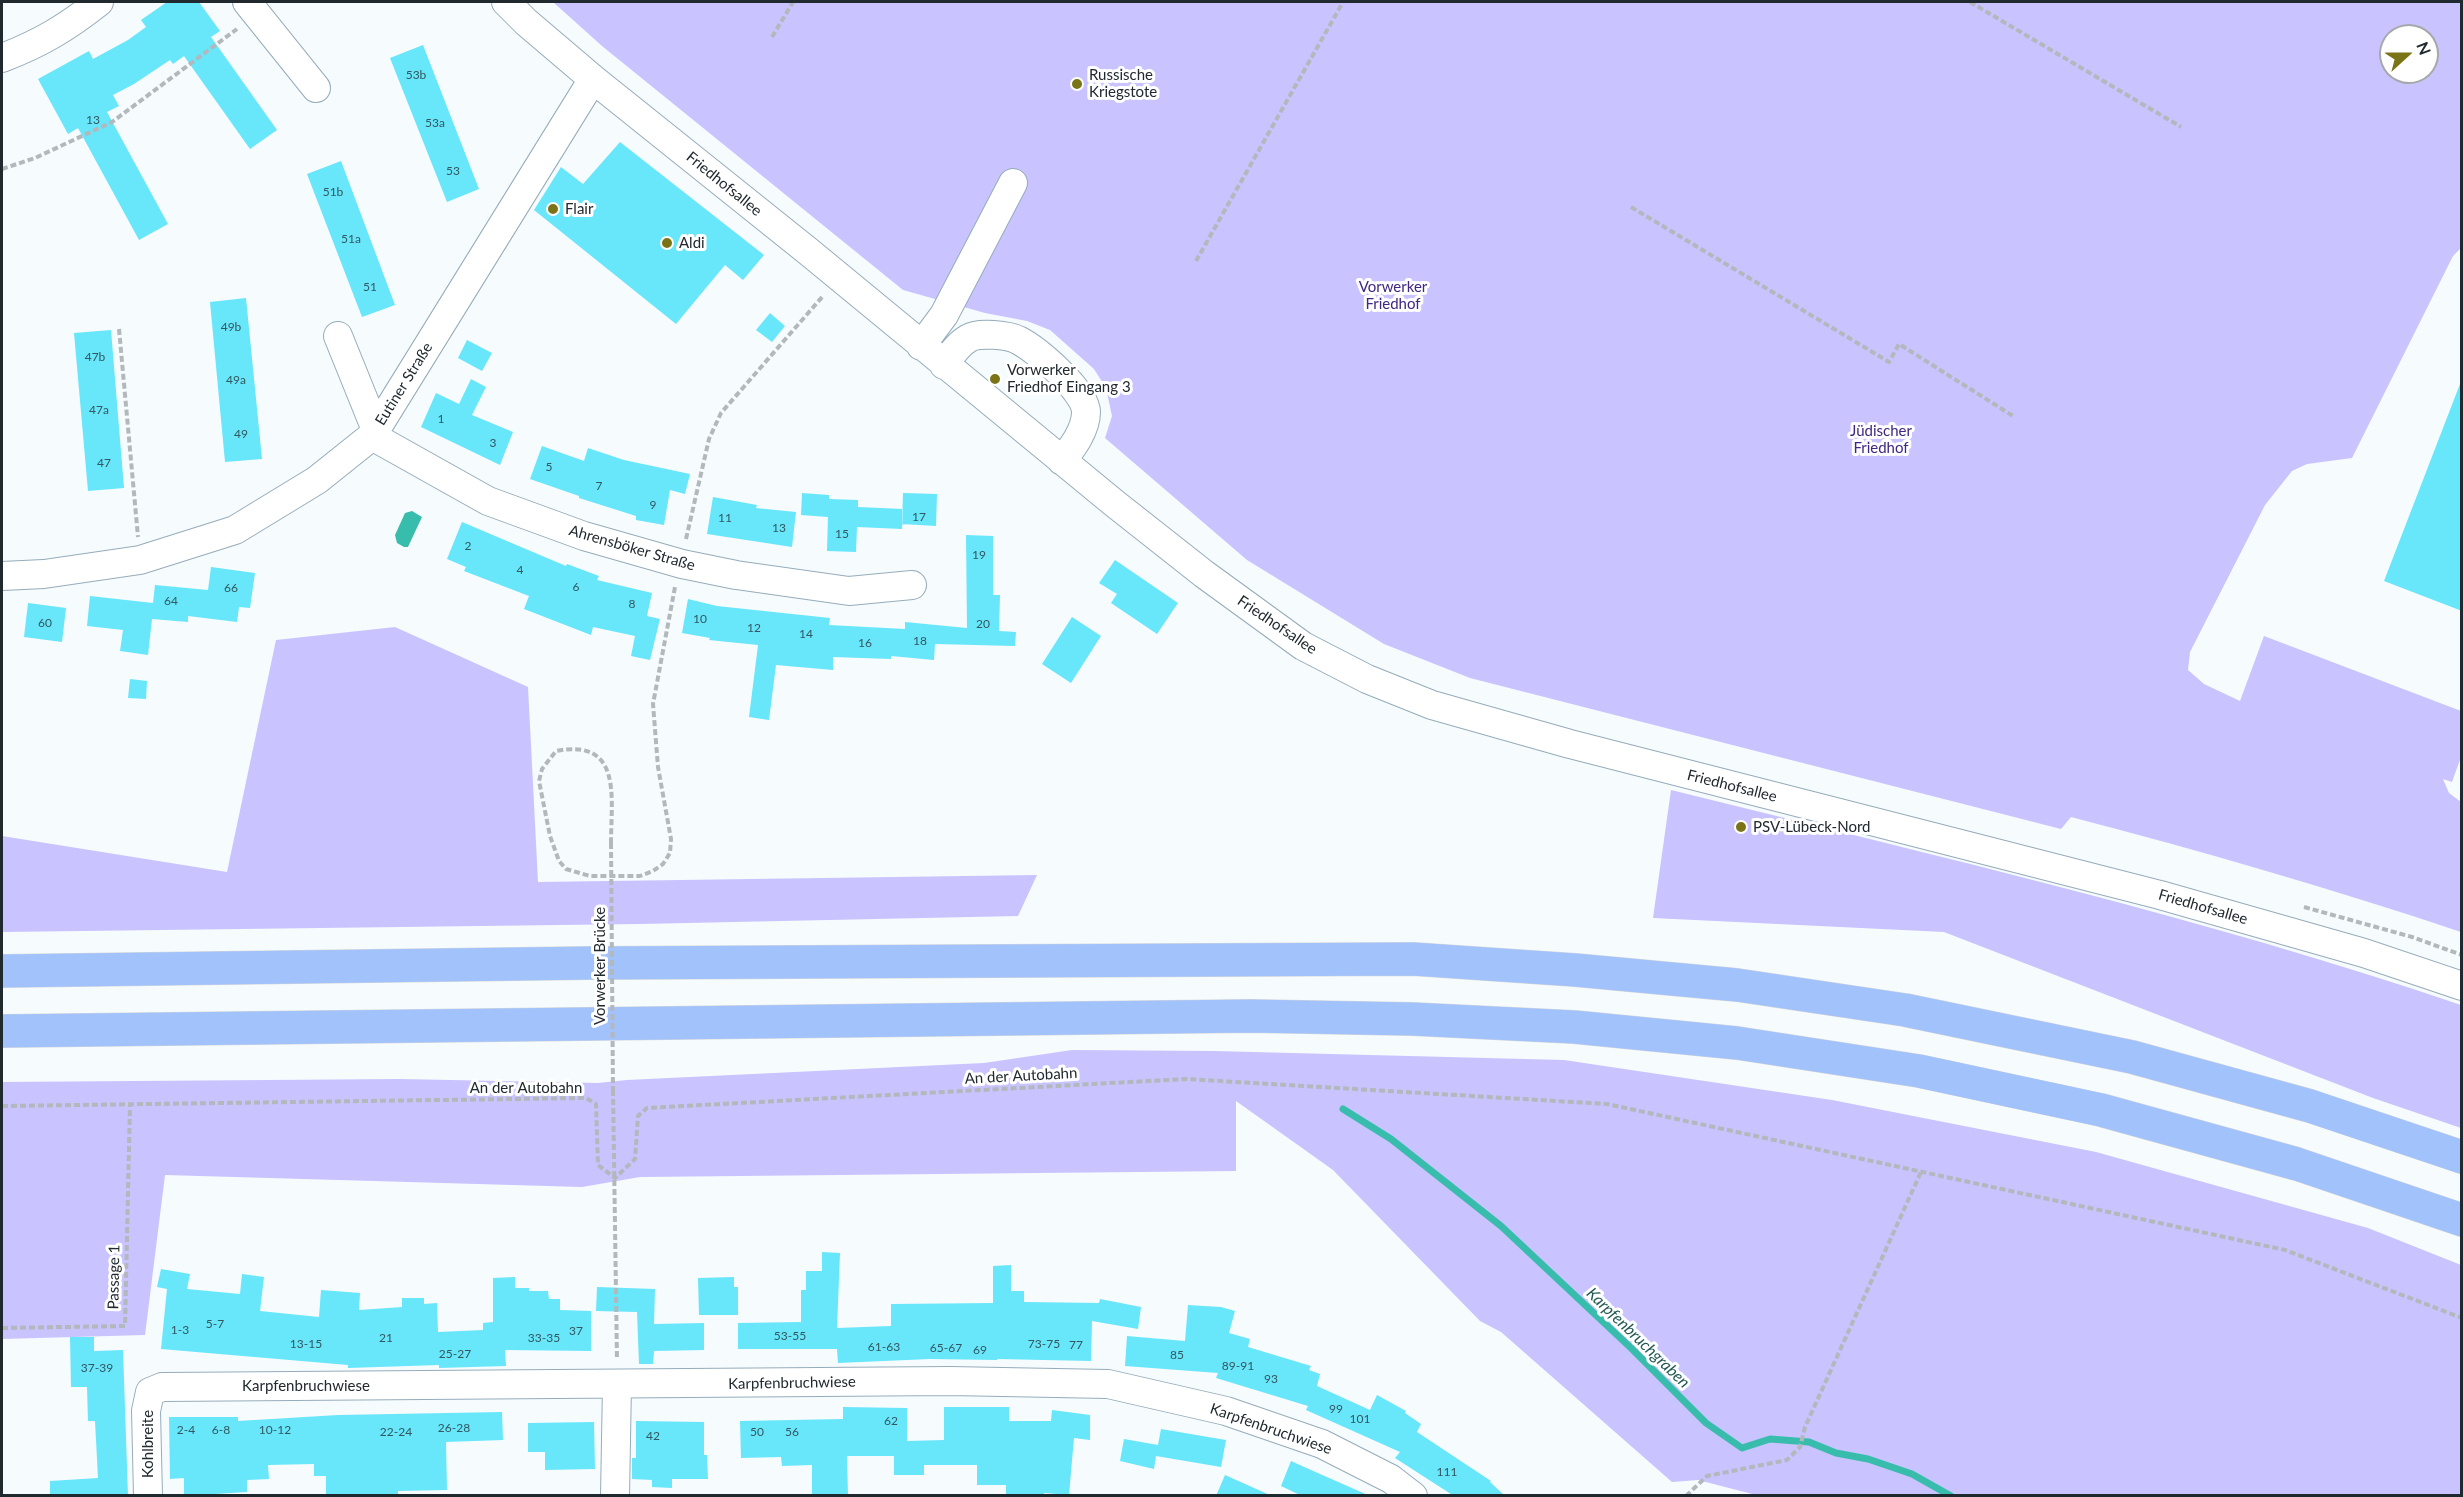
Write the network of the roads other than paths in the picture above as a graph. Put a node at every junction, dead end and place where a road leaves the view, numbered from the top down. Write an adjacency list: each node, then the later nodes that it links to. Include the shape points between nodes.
1 (99, 2): 4 (street, via 67,28)
2 (506, 2): 5 (street, Friedhofsallee)
3 (252, 8): 6 (street)
4 (2, 58)
5 (593, 79): 9 (street, Friedhofsallee); 11 (street, Eutiner Straße)
6 (316, 88)
7 (1014, 183): 9 (street, via 944,315)
8 (338, 336): 11 (street)
9 (921, 346): 10 (street, Friedhofsallee)
10 (944, 365): 12 (street, Friedhofsallee); 12 (street, via 970,337 999,335 1018,339 1066,378 1081,395 1086,412 1077,440)
11 (374, 433): 13 (street, Eutiner Straße, via 317,480 235,530 140,560); 14 (street, Ahrensböker Straße, via 488,501 584,537 736,575 849,591)
12 (1062, 461): 16 (street, Friedhofsallee, via 1204,574 1303,646 1367,679 1432,705 2160,895 2364,952)
13 (2, 576)
14 (912, 585)
15 (2, 971): 18 (highway, via 1389,959 1575,970 1737,985 1905,1010 2109,1052 2310,1106)
16 (2462, 986)
17 (2, 1031): 19 (highway, via 1250,1016 1574,1027 1737,1043 1919,1071 2090,1108 2297,1164)
18 (2462, 1157)
19 (2462, 1220)
20 (617, 1384): 21 (street, Karpfenbruchwiese, via 162,1387); 23 (street); 24 (street, Karpfenbruchwiese, via 1108,1384 1226,1411 1322,1444 1390,1479)
21 (150, 1392): 22 (street, Kohlbreite, via 146,1411)
22 (148, 1496)
23 (615, 1496)
24 (1413, 1496)

